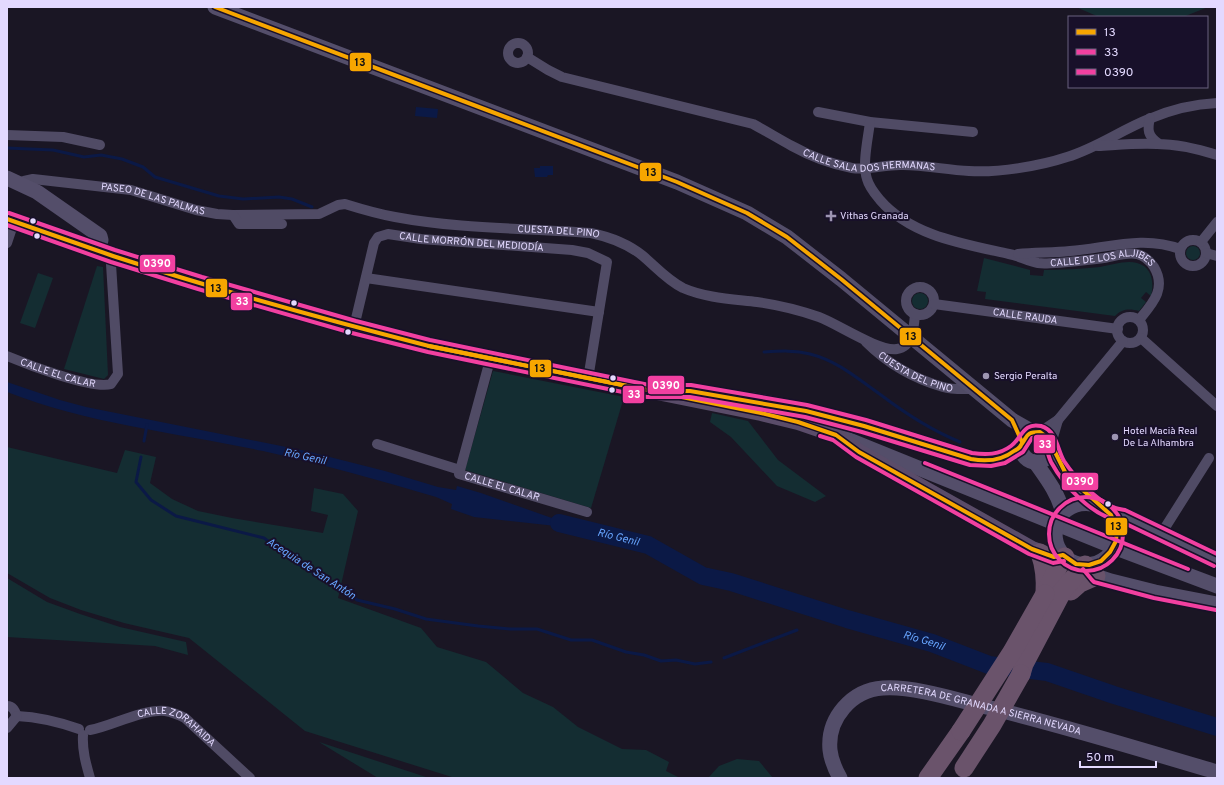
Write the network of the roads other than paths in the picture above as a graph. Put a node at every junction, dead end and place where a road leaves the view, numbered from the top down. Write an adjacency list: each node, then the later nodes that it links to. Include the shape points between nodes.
1 (215, 7): 35 (street, via 677,182 747,213 786,237)
2 (527, 57): 13 (street, CALLE SALA DOS HERMANAS, via 562,77 753,124 811,155 852,168)
3 (1217, 103): 5 (street, CALLE SALA DOS HERMANAS)
4 (818, 112): 6 (street)
5 (1150, 118): 9 (street, via 1148,133); 11 (street, CALLE SALA DOS HERMANAS)
6 (870, 122): 7 (street); 13 (street)
7 (973, 132)
8 (7, 135): 10 (street, via 63,137)
9 (1158, 144): 11 (street); 12 (street, via 1182,146)
10 (100, 145)
11 (1096, 146): 13 (street, CALLE SALA DOS HERMANAS, via 1067,157 1012,169 971,171 903,164)
12 (1217, 156)
13 (865, 169): 25 (street, CALLE DE LOS ALJIBES, via 867,180 876,195 898,217 944,238)
14 (7, 178): 15 (street)
15 (22, 184): 16 (street, PASEO DE LAS PALMAS, via 33,179 120,188 196,210); 23 (street, via 100,236)
16 (233, 215): 19 (street, PASEO DE LAS PALMAS, via 239,224); 37 (street, CUESTA DEL PINO, via 319,214 344,204 417,221 590,233 628,245 670,281 683,288 713,296 805,312 823,318)
17 (11, 221): 21 (street); 23 (main road)
18 (1217, 222): 20 (street)
19 (282, 224)
20 (1201, 242): 22 (street, via 1189,240); 24 (street)
21 (7, 243)
22 (1180, 249): 24 (street, via 1183,262 1191,266 1200,264); 25 (street, CALLE DE LOS ALJIBES, via 1157,243 1134,242 1070,251)
23 (98, 251): 26 (main road)
24 (1206, 253): 27 (street)
25 (1014, 255): 32 (street, CALLE DE LOS ALJIBES, via 1038,263 1077,262 1125,254 1145,257 1156,272 1159,288 1156,298)
26 (113, 256): 33 (main road); 39 (street, CALLE EL CALAR, via 111,264 118,374 115,381 102,386 43,370)
27 (1217, 256)
28 (366, 278): 30 (street); 30 (street, CALLE MORRÓN DEL MEDIODÍA, via 374,243 378,237 388,234 421,239 572,250 588,253 607,262); 33 (street, CALLE MORRÓN DEL MEDIODÍA)
29 (934, 304): 31 (street, via 928,312); 31 (street, via 933,296 927,289 914,288 906,299 908,308); 34 (street, CALLE RAUDA)
30 (599, 312): 41 (street)
31 (915, 314): 35 (street)
32 (1139, 320): 34 (street, via 1124,319); 36 (street, via 1144,331)
33 (354, 327): 40 (main road)
34 (1118, 329): 38 (street)
35 (912, 337): 37 (street, CUESTA DEL PINO, via 898,349); 42 (street)
36 (1141, 338): 38 (street, via 1130,343); 44 (street)
37 (864, 340): 42 (street, CUESTA DEL PINO, via 892,364 918,378 944,388)
38 (1123, 341): 45 (street)
39 (7, 356)
40 (490, 360): 41 (main road); 52 (street)
41 (588, 379): 43 (main road)
42 (974, 389): 47 (street, via 1012,420)
43 (648, 391): 46 (main road, via 760,413); 47 (main road, via 690,391 765,402 864,426 971,460 997,460 1009,455)
44 (1217, 406)
45 (1058, 420): 47 (street); 49 (street)
46 (836, 435): 57 (main road, via 859,452); 61 (street)
47 (1029, 438): 49 (street, via 1048,438); 51 (street, via 1022,451 1024,457)
48 (377, 444): 52 (street, CALLE EL CALAR)
49 (1051, 446): 51 (street, via 1046,459); 53 (street, via 1068,476)
50 (1209, 458): 56 (street)
51 (1035, 462): 55 (street, via 1057,494)
52 (460, 470): 54 (street, CALLE EL CALAR, via 459,474)
53 (1103, 508): 55 (street, via 1091,503 1080,503); 56 (street); 60 (street, bridge, via 1116,524 1115,546 1109,555)
54 (587, 512)
55 (1063, 513): 58 (street, bridge, via 1054,533 1057,546)
56 (1161, 534): 59 (street)
57 (1040, 553): 58 (main road, via 1054,557); 62 (highway, via 1046,578)
58 (1064, 556): 60 (street); 62 (highway, via 1059,565)
59 (1216, 560)
60 (1090, 569): 62 (highway, via 1071,581); 63 (street, via 1155,592)
61 (1217, 586)
62 (1055, 599): 69 (highway, bridge, via 1021,674); 73 (highway, bridge, via 1012,652)
63 (1217, 604)
64 (7, 706): 65 (street, via 14,710)
65 (17, 716): 66 (street); 67 (street, via 59,722)
66 (7, 728)
67 (84, 731): 70 (street, via 82,746); 71 (street, CALLE ZORAHAIDA, via 151,713 164,711 175,714 185,718)
68 (1217, 772): 72 (street, CARRETERA DE GRANADA A SIERRA NEVADA, via 1029,717 894,688 876,689 858,696 849,702 836,719 830,738 830,748 831,759)
69 (961, 773)
70 (90, 778)
71 (250, 778)
72 (840, 778)
73 (928, 778)

